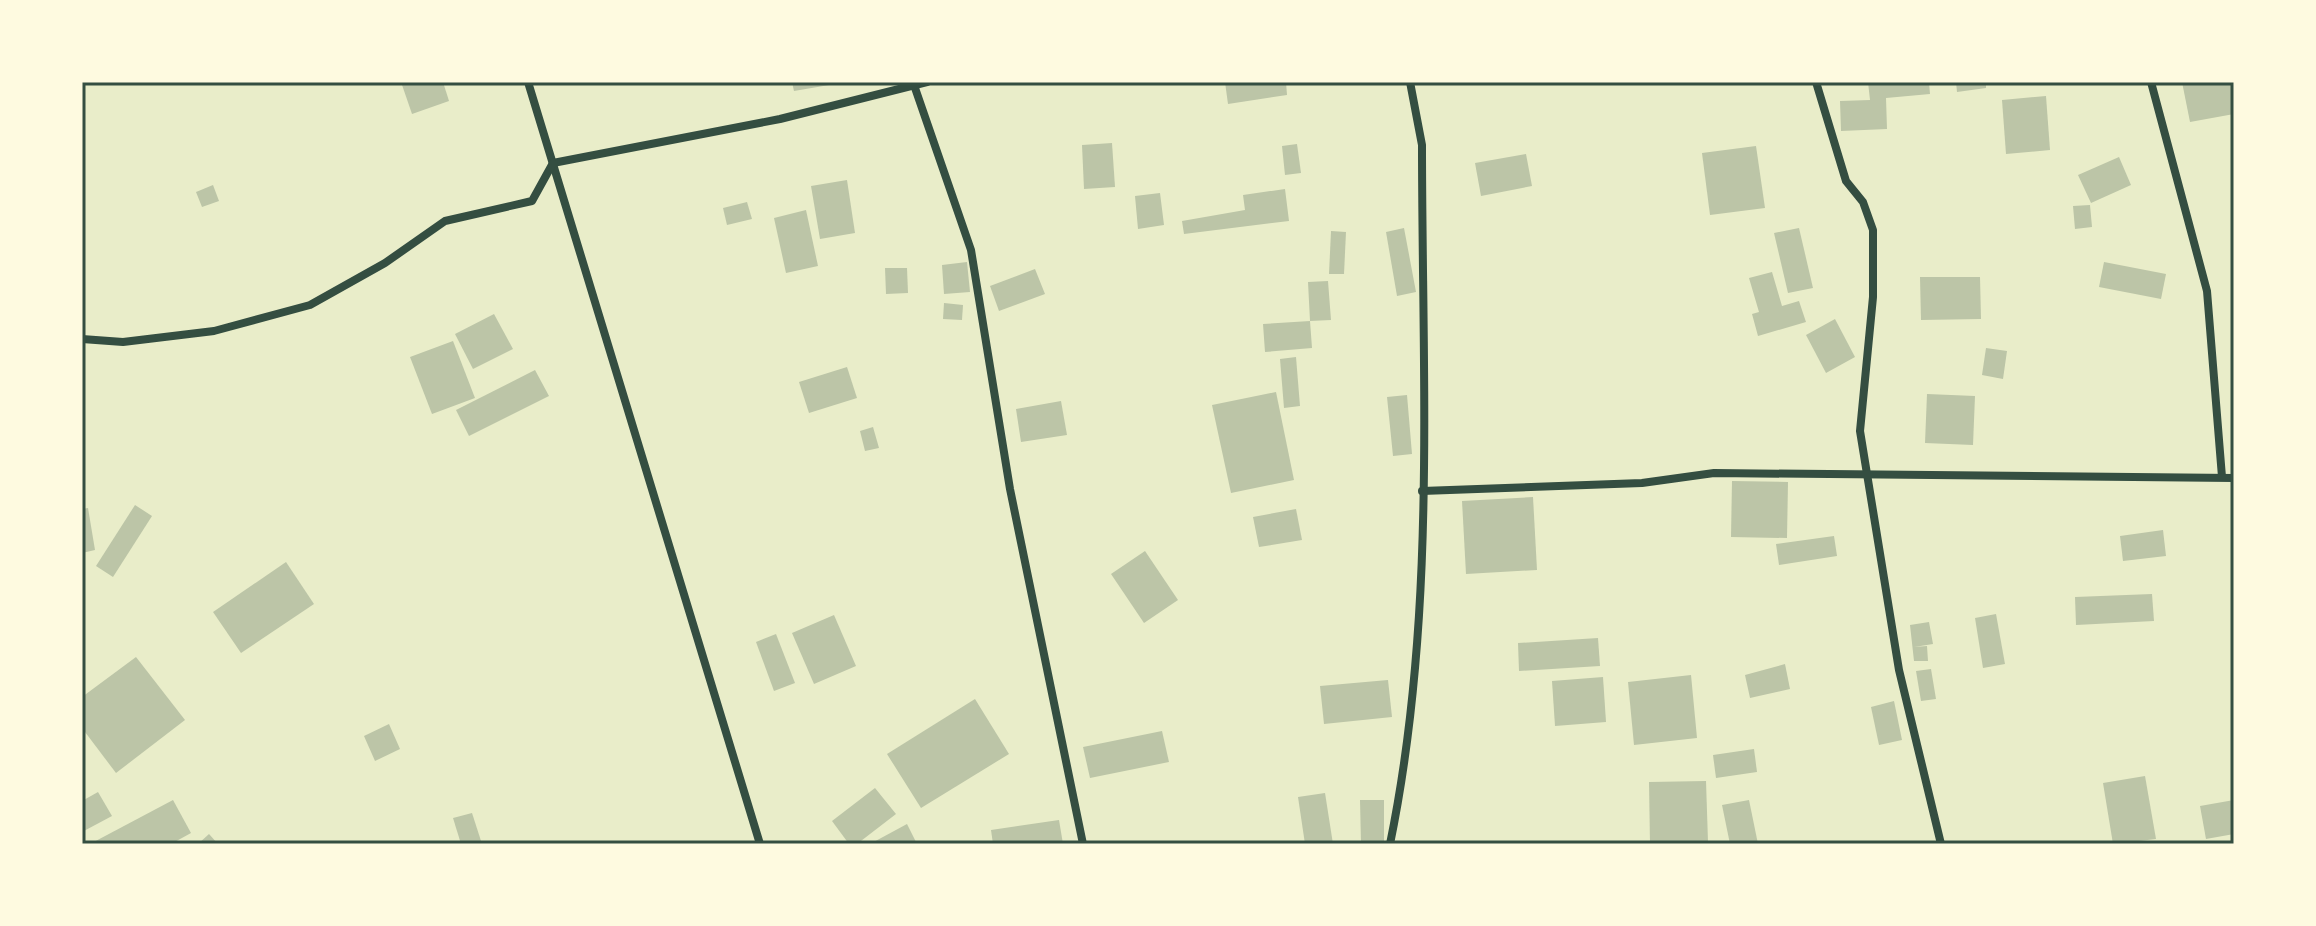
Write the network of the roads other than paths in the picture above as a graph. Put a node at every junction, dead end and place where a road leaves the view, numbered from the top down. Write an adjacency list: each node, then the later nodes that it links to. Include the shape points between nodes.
1 (528, 82): 7 (street)
2 (927, 82): 6 (street)
3 (1410, 82): 12 (street, via 1422,145)
4 (1816, 82): 9 (street, via 1846,181 1863,202 1873,230 1873,297 1860,431)
5 (2151, 82): 10 (street, via 2207,291)
6 (914, 85): 7 (street, via 780,119); 14 (street, via 971,250 1010,489)
7 (553, 163): 8 (street, via 532,201 445,221 310,305 214,331 123,342); 13 (street)
8 (82, 339)
9 (1866, 475): 10 (street); 12 (street, via 1714,473 1642,483); 16 (street, via 1899,670)
10 (2222, 477): 11 (street)
11 (2234, 478)
12 (1422, 491): 15 (street, via 1419,651 1406,769)
13 (760, 844)
14 (1083, 844)
15 (1390, 844)
16 (1941, 844)

